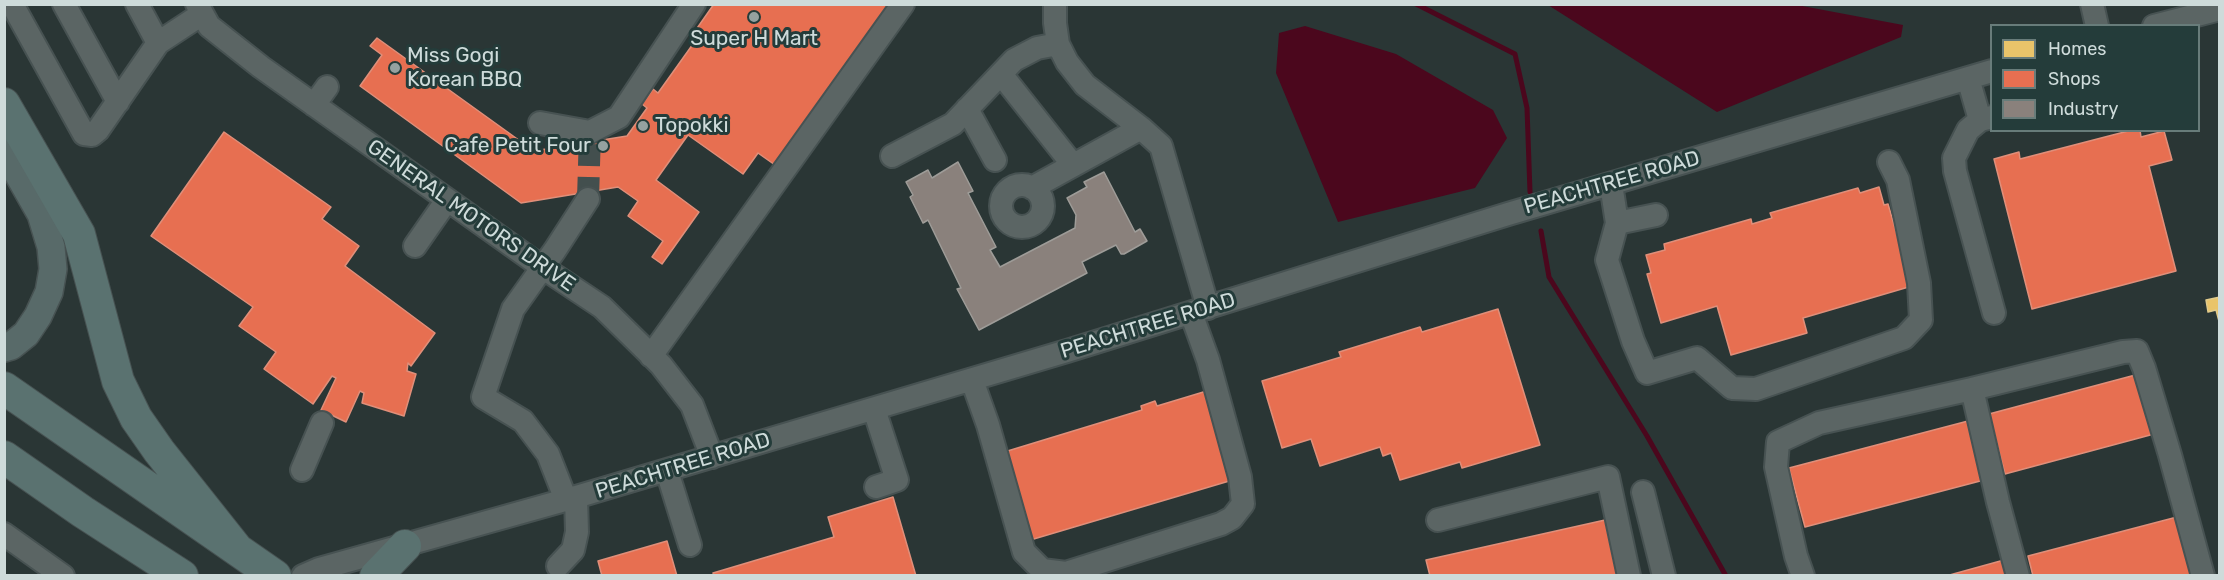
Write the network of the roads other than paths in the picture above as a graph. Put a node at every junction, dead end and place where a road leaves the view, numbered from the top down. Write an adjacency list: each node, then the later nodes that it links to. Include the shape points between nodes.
1 (12, 4): 18 (street, via 84,134 92,135 98,130)
2 (64, 4): 18 (street)
3 (137, 4): 12 (street)
4 (694, 4): 23 (street, via 619,117 590,132)
5 (903, 4): 41 (street)
6 (1056, 4): 13 (street)
7 (2092, 4): 10 (street)
8 (200, 9): 12 (street); 20 (street, GENERAL MOTORS DRIVE, via 209,26 236,35 274,65)
9 (2220, 9): 11 (street)
10 (2097, 24)
11 (2162, 24)
12 (158, 43): 18 (street)
13 (1058, 44): 15 (street, via 1037,48 1014,60); 24 (street, via 1086,85)
14 (1990, 72): 16 (street, PEACHTREE ROAD)
15 (1001, 74): 21 (street); 29 (street)
16 (1968, 78): 22 (street); 30 (street, PEACHTREE ROAD)
17 (327, 87): 20 (street)
18 (118, 102)
19 (4, 104): 58 (highway, via 79,234 118,381 136,418)
20 (314, 105): 33 (street, GENERAL MOTORS DRIVE)
21 (967, 109): 26 (street, via 953,124); 27 (street)
22 (1986, 119): 39 (street, via 1968,130 1954,165)
23 (540, 123)
24 (1141, 128): 29 (street); 38 (street, via 1161,146)
25 (4, 149): 40 (main road, via 41,214 53,269 49,292 38,316 26,334)
26 (892, 156)
27 (995, 160)
28 (1889, 162): 35 (street, via 1898,180 1919,283 1921,320 1904,338 1756,389 1732,388 1697,358 1647,373 1607,260)
29 (1074, 165): 31 (street)
30 (1611, 184): 35 (street); 38 (street, PEACHTREE ROAD)
31 (1032, 188)
32 (588, 199): 37 (street)
33 (447, 200): 36 (street); 37 (street, GENERAL MOTORS DRIVE)
34 (1656, 215): 35 (street)
35 (1617, 223)
36 (415, 246)
37 (542, 267): 41 (street, GENERAL MOTORS DRIVE, via 602,307); 53 (street, via 513,309 483,397 523,421 548,454)
38 (1200, 310): 42 (street, PEACHTREE ROAD); 42 (street, via 1208,360 1240,477 1243,504 1221,524 1066,573 1042,570 1024,552)
39 (1994, 313)
40 (4, 348)
41 (651, 356): 48 (street, GENERAL MOTORS DRIVE, via 692,405)
42 (972, 380): 45 (street, PEACHTREE ROAD)
43 (4, 388): 58 (highway)
44 (1972, 389): 67 (street, via 1820,423 1778,442 1776,467); 68 (street, via 1996,502); 69 (street, via 2137,351)
45 (874, 409): 48 (street, PEACHTREE ROAD); 51 (street, via 897,480)
46 (322, 423): 49 (street)
47 (4, 457): 61 (highway)
48 (712, 457): 50 (street, PEACHTREE ROAD)
49 (302, 470)
50 (667, 471): 53 (street, PEACHTREE ROAD); 56 (street)
51 (876, 487)
52 (1643, 492): 66 (street)
53 (571, 499): 57 (street, PEACHTREE ROAD); 59 (street, via 577,532 573,550)
54 (1438, 520): 65 (street, via 1608,477)
55 (4, 534): 60 (street)
56 (690, 545)
57 (405, 546): 63 (street, PEACHTREE ROAD); 64 (highway)
58 (236, 548): 62 (highway)
59 (558, 566)
60 (63, 576)
61 (182, 576)
62 (275, 576)
63 (303, 576)
64 (376, 576)
65 (1629, 576)
66 (1664, 576)
67 (1803, 576)
68 (2018, 576)
69 (2203, 576)

